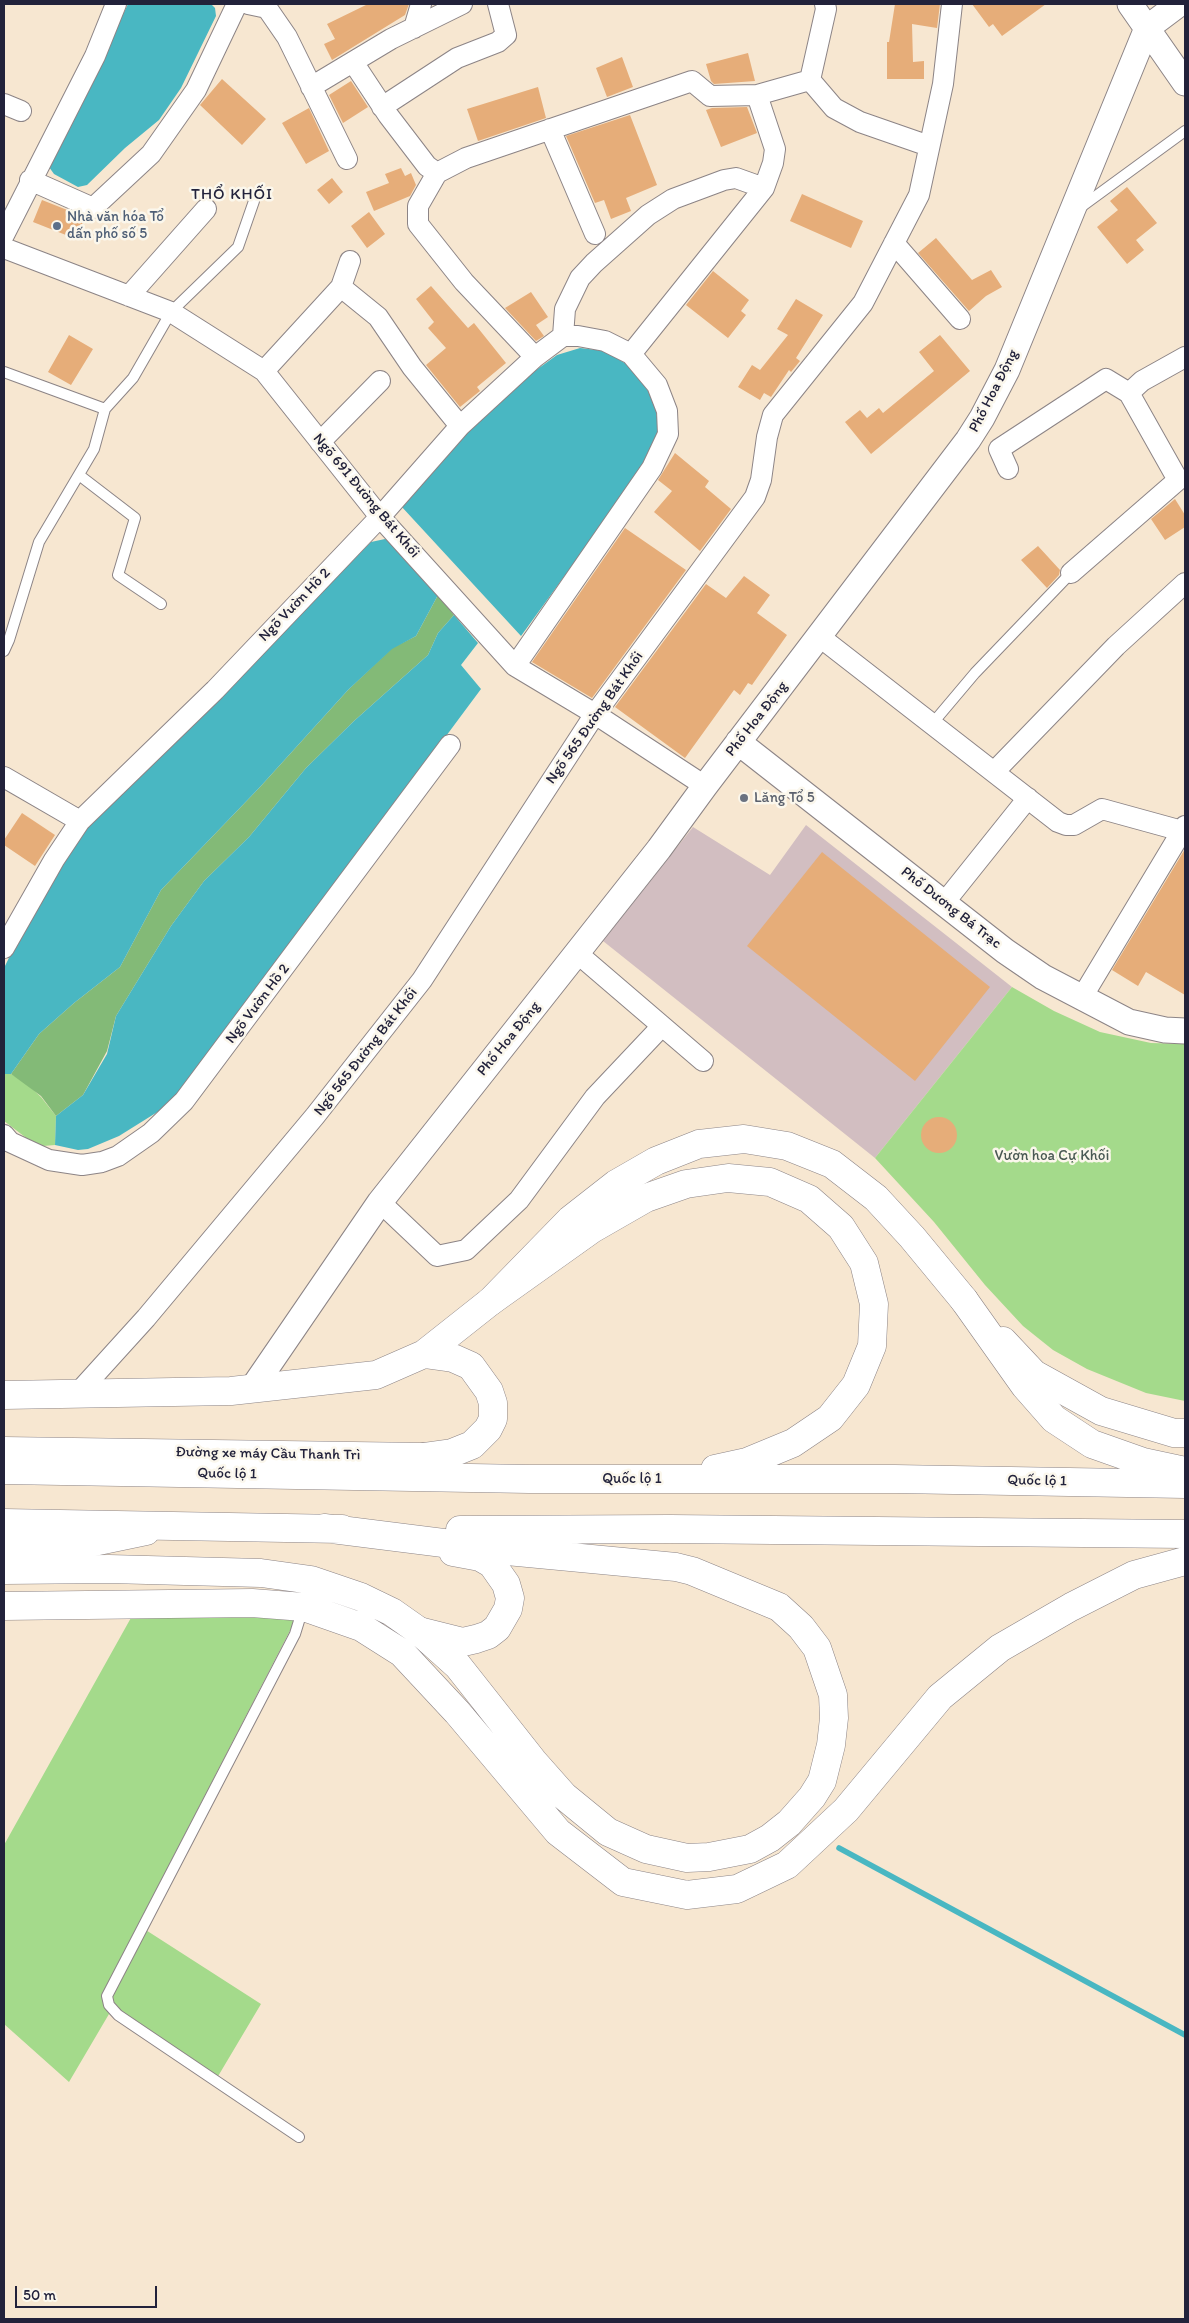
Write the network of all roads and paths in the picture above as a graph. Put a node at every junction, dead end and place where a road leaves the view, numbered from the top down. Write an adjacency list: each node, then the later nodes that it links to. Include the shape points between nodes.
1 (116, 4): 26 (street, via 95,56)
2 (237, 4): 26 (street, via 196,90 151,154 93,208)
3 (248, 4): 18 (street, via 266,8 287,37)
4 (421, 4): 11 (street)
5 (462, 4): 11 (street)
6 (498, 4): 20 (street, via 506,35 498,42 457,58)
7 (825, 4): 16 (street)
8 (952, 4): 23 (street, Ngõ 565 Đường Bát Khối, via 943,84)
9 (1130, 4): 12 (street)
10 (1179, 4): 12 (street)
11 (414, 28): 14 (street)
12 (1147, 28): 13 (street); 15 (street, Phố Hoa Động)
13 (1170, 61): 15 (street); 17 (street)
14 (353, 62): 18 (street); 20 (street)
15 (1131, 66): 30 (street, Phố Hoa Động)
16 (810, 80): 19 (street); 23 (street, via 834,108 860,122)
17 (1185, 83)
18 (311, 87): 24 (street)
19 (757, 95): 21 (street, via 710,96 692,81); 27 (street, via 775,149)
20 (382, 107): 25 (street)
21 (550, 129): 25 (street, via 466,158); 31 (street)
22 (1185, 131): 30 (lane)
23 (929, 146): 33 (street, Ngõ 565 Đường Bát Khối, via 919,195)
24 (347, 159)
25 (437, 173): 42 (street, via 418,206 418,224 464,282)
26 (30, 180): 32 (street)
27 (764, 188): 40 (street, via 736,178 724,180 673,199 648,215 580,278 565,310); 41 (street)
28 (254, 201): 38 (lane, via 238,247)
29 (206, 209): 37 (street)
30 (1071, 214): 57 (street, Phố Hoa Động, via 1007,370 982,418)
31 (594, 234)
32 (4, 235)
33 (894, 243): 39 (street); 60 (street, Ngõ 565 Đường Bát Khối, via 863,303 773,416 755,497)
34 (4, 248): 37 (street, Ngõ 691 Đường Bát Khối)
35 (350, 261): 36 (street)
36 (341, 287): 44 (street); 49 (street, via 378,318 412,367)
37 (129, 296): 38 (street, Ngõ 691 Đường Bát Khối)
38 (171, 312): 44 (street, Ngõ 691 Đường Bát Khối); 48 (lane, via 133,378)
39 (960, 319)
40 (563, 336): 41 (street, via 605,342); 42 (street, Ngõ Vườn Hồ 2)
41 (631, 354): 59 (street, via 657,385 668,411 668,434 647,475)
42 (535, 357): 49 (street, Ngõ Vườn Hồ 2)
43 (1185, 357): 47 (street, via 1142,381)
44 (264, 370): 50 (street, Ngõ 691 Đường Bát Khối)
45 (4, 372): 48 (lane)
46 (380, 381): 50 (street)
47 (1129, 393): 51 (street, via 1106,379 999,449); 54 (street, via 1178,480)
48 (105, 409): 52 (lane, via 94,449)
49 (460, 426): 53 (street, Ngõ Vườn Hồ 2)
50 (320, 442): 53 (street, Ngõ 691 Đường Bát Khối)
51 (1008, 468)
52 (79, 475): 56 (lane, via 135,518 118,575); 58 (lane, via 39,542)
53 (380, 517): 59 (street, Ngõ 691 Đường Bát Khối); 68 (street, Ngõ Vườn Hồ 2, via 196,709)
54 (1071, 572): 61 (lane)
55 (1185, 583): 64 (street, via 1116,646)
56 (161, 604)
57 (820, 637): 61 (street); 62 (street, Phố Hoa Động)
58 (4, 650)
59 (515, 666): 60 (street, Ngõ 691 Đường Bát Khối)
60 (595, 714): 66 (street, Ngõ 691 Đường Bát Khối); 82 (street, Ngõ 565 Đường Bát Khối, via 422,980 315,1116)
61 (932, 724): 64 (street)
62 (738, 742): 66 (street, Phố Hoa Động); 70 (street, Phố Dương Bá Trạc)
63 (450, 745): 77 (street, Ngõ Vườn Hồ 2, via 184,1101 151,1133 118,1156 82,1165 49,1160)
64 (994, 772): 67 (street)
65 (4, 777): 68 (street)
66 (705, 786): 72 (street, Phố Hoa Động)
67 (1028, 798): 69 (street, via 1066,825 1074,825 1102,809); 70 (street)
68 (80, 821): 71 (street, Ngõ Vườn Hồ 2)
69 (1184, 829): 73 (street)
70 (944, 903): 73 (street, Phố Dương Bá Trạc, via 1043,977)
71 (4, 948)
72 (577, 953): 74 (street); 78 (street, Phố Hoa Động)
73 (1081, 999): 75 (street, Phố Dương Bá Trạc, via 1129,1022)
74 (662, 1026): 76 (street); 78 (street, via 595,1097 519,1200 466,1250 437,1256)
75 (1185, 1031)
76 (703, 1061)
77 (6, 1143)
78 (380, 1202): 83 (street, Phố Hoa Động)
79 (964, 1300): 80 (main road, via 876,1198 832,1164 787,1146 744,1140 699,1144 656,1161 616,1184 570,1220); 87 (main road, via 1034,1374 1101,1411 1174,1433); 92 (main road, via 1025,1386 1054,1419 1092,1444 1143,1462)
80 (491, 1301): 81 (main road); 94 (main road, via 592,1229 646,1198 686,1184 728,1178 770,1182 809,1199 842,1227 864,1263 874,1304 872,1346 856,1386 830,1418 793,1443 747,1462)
81 (424, 1354): 83 (main road, via 376,1375); 89 (main road, via 453,1358 471,1366 483,1380 493,1403 493,1419 472,1445 452,1453)
82 (102, 1368): 84 (street, Ngõ 565 Đường Bát Khối); 85 (street)
83 (252, 1389): 85 (main road)
84 (78, 1393): 85 (main road); 86 (main road)
85 (121, 1394)
86 (4, 1395)
87 (1185, 1433)
88 (4, 1451): 90 (main road, Đường xe máy Cầu Thanh Trì)
89 (423, 1456): 90 (main road, Đường xe máy Cầu Thanh Trì); 93 (main road, Đường xe máy Cầu Thanh Trì)
90 (78, 1462): 91 (main road); 93 (main road, Quốc lộ 1)
91 (4, 1470)
92 (1185, 1471)
93 (529, 1479): 94 (main road, Quốc lộ 1)
94 (676, 1479): 95 (main road, Quốc lộ 1)
95 (1185, 1484)
96 (4, 1523): 99 (main road)
97 (324, 1528): 98 (main road); 99 (main road, via 172,1525); 105 (main road, via 480,1557 501,1575 510,1598 508,1609 503,1620 488,1635 463,1642); 105 (main road, via 507,1551 676,1567 779,1607 801,1627 817,1648 833,1695 831,1745 822,1781 789,1823 750,1849 686,1858 646,1849 608,1832 564,1796 458,1666)
98 (1185, 1534)
99 (79, 1535): 100 (main road)
100 (4, 1544)
101 (1185, 1561): 104 (main road, via 1134,1575 1000,1648 940,1697 846,1810 787,1865 737,1889 686,1895 623,1882 558,1832 457,1712 402,1653 361,1627)
102 (4, 1570): 105 (main road, via 261,1573 311,1580 377,1604)
103 (4, 1606): 104 (main road, via 252,1603)
104 (304, 1607): 106 (lane, via 295,1634 107,1996 112,2010 118,2015)
105 (420, 1631)
106 (299, 2137)

